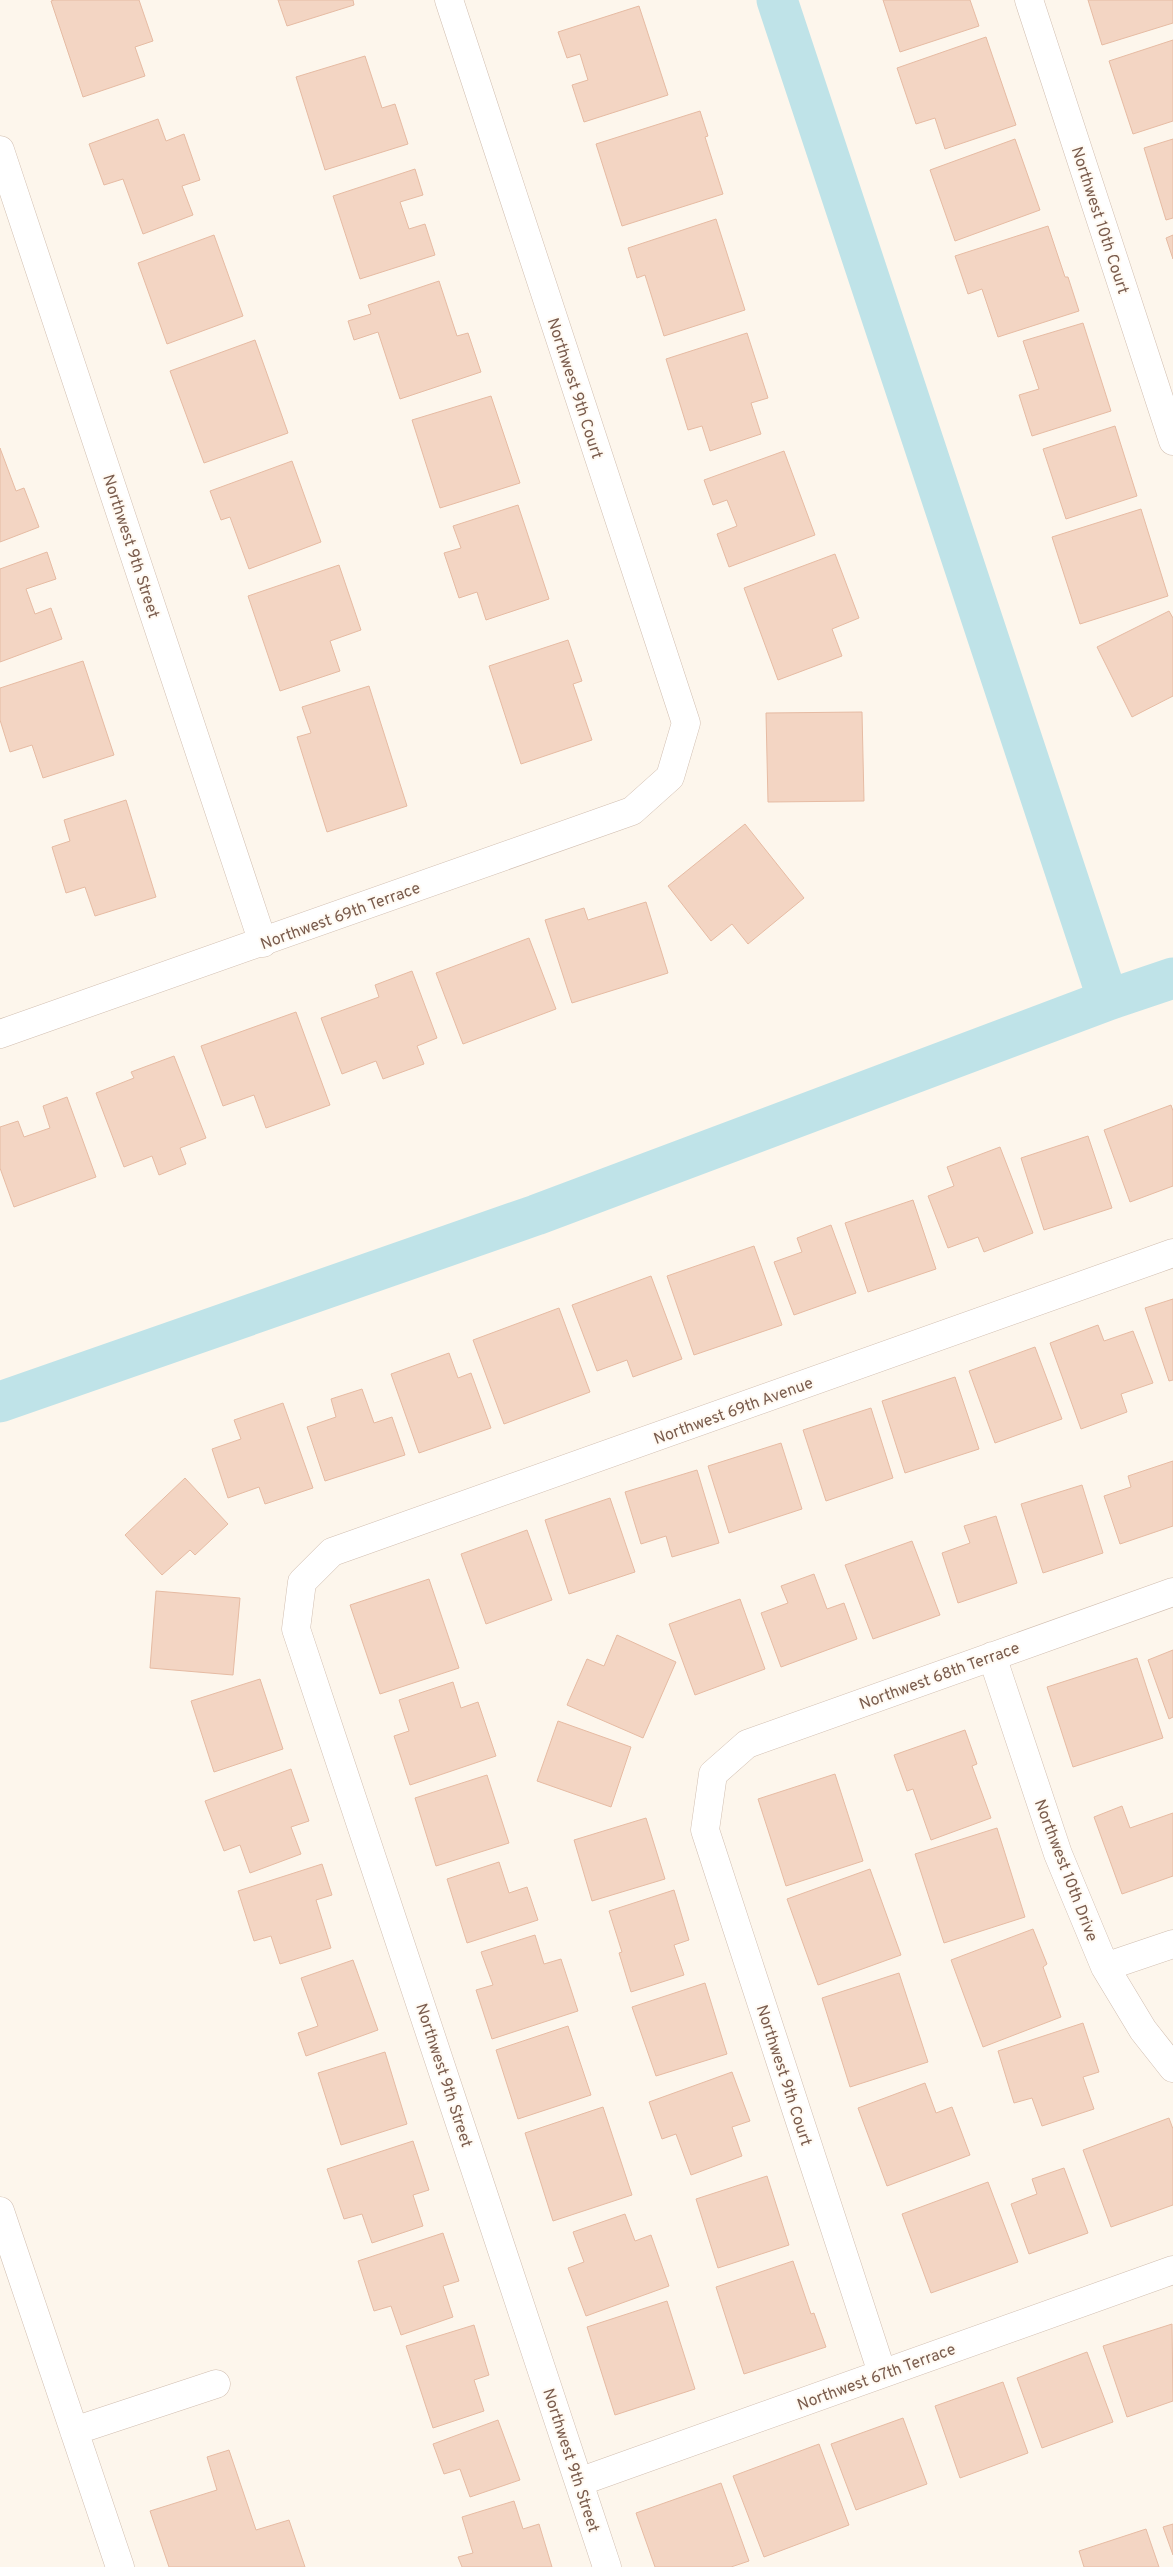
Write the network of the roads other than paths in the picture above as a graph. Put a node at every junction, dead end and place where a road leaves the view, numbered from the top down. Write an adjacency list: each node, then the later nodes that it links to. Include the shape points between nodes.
1 (449, 0): 5 (street, Northwest 9th Court, via 686,723)
2 (1029, 0): 4 (street, Northwest 10th Court)
3 (0, 150): 6 (street, Northwest 9th Street)
4 (1173, 441)
5 (670, 777): 6 (street, Northwest 69th Terrace, via 632,811)
6 (263, 943): 7 (street, Northwest 69th Terrace)
7 (0, 1034)
8 (1173, 1253): 9 (street, Northwest 69th Avenue, via 332,1552)
9 (302, 1582): 21 (street, Northwest 9th Street, via 296,1628)
10 (1173, 1592): 11 (street, Northwest 68th Terrace)
11 (992, 1656): 12 (street, Northwest 68th Terrace, via 747,1744); 14 (street, Northwest 10th Drive, via 1058,1854)
12 (713, 1774): 18 (street, Northwest 9th Court, via 706,1830)
13 (1173, 1944): 14 (street)
14 (1105, 1967): 15 (street, Northwest 10th Drive, via 1143,2030)
15 (1173, 2068)
16 (0, 2211): 20 (street)
17 (1173, 2270): 18 (street, Northwest 67th Terrace)
18 (882, 2373): 21 (street, Northwest 67th Terrace)
19 (216, 2384): 20 (street)
20 (74, 2431): 22 (street)
21 (580, 2482): 23 (street, Northwest 9th Street)
22 (120, 2567)
23 (607, 2567)

